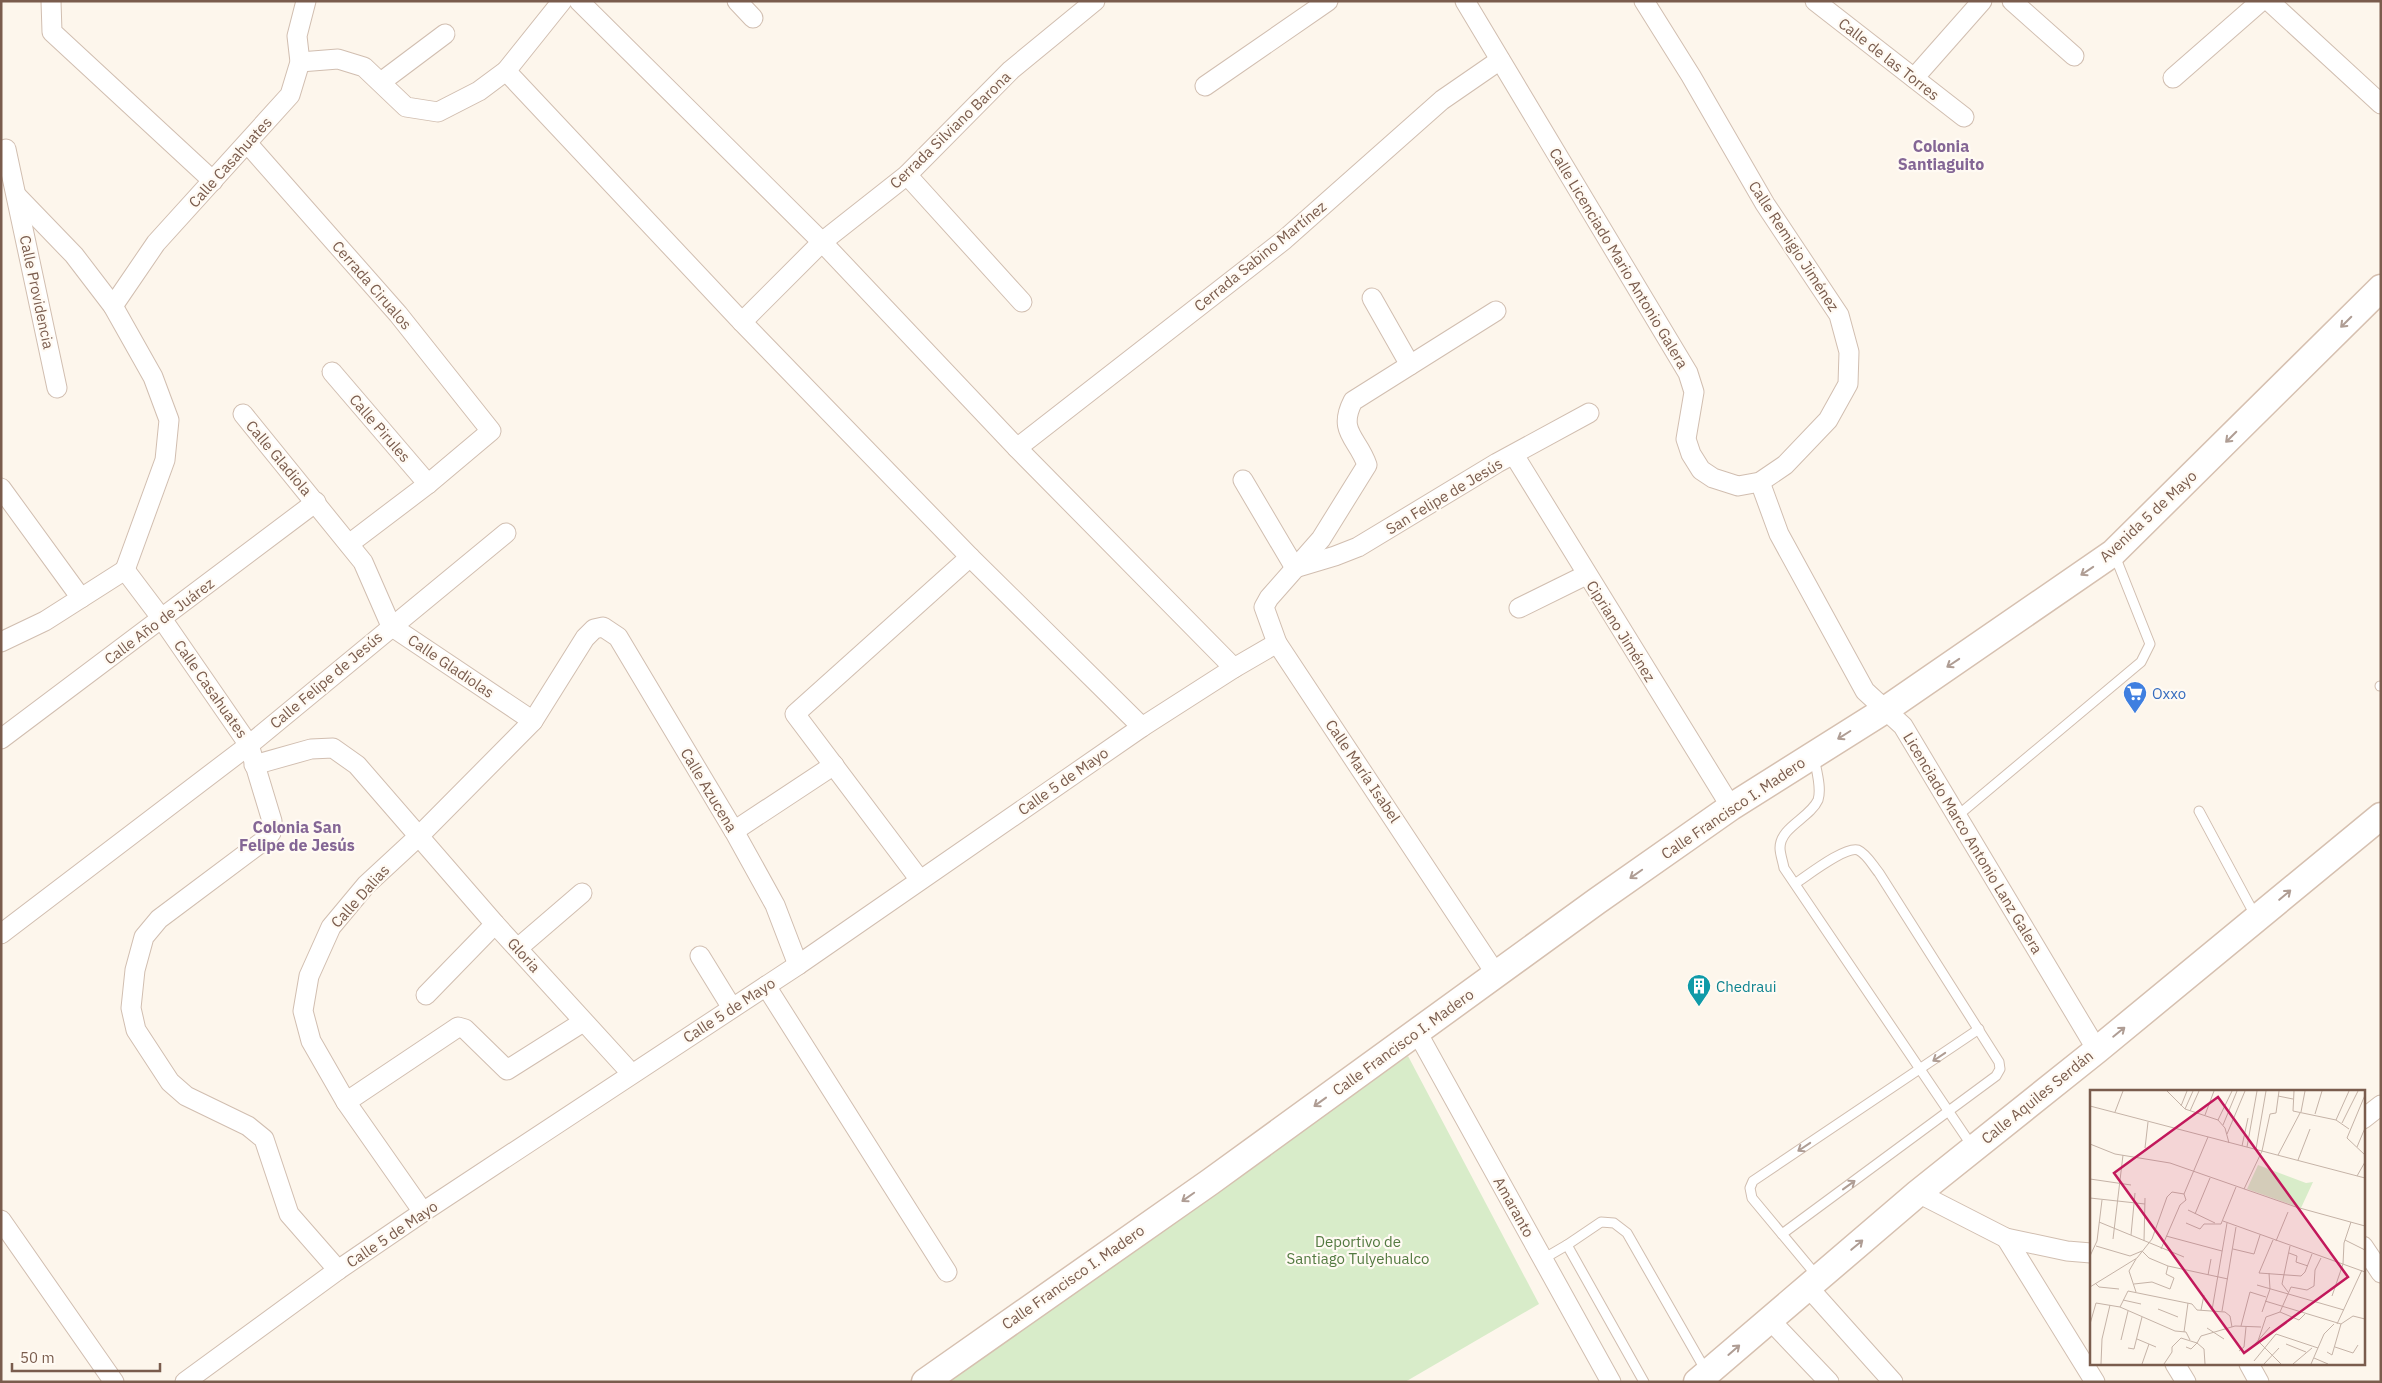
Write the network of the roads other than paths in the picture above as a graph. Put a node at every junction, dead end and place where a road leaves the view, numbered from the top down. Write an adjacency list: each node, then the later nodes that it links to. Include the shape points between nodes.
1 (51, 1): 30 (street, via 52,32)
2 (306, 1): 19 (street, Calle Casahuates, via 297,36)
3 (562, 1): 20 (street)
4 (579, 1): 32 (street)
5 (737, 1): 15 (street)
6 (1095, 1): 29 (street, Cerrada Silviano Barona, via 1011,70)
7 (1328, 1): 24 (street)
8 (1465, 1): 18 (street, Calle Licenciado Mario Antonio Galera)
9 (1644, 1): 47 (street, Calle Remigio Jiménez, via 1692,76 1765,204 1839,315 1849,352 1848,384 1828,420 1785,466)
10 (1815, 1): 21 (street, Calle de las Torres)
11 (1982, 1): 21 (street)
12 (2012, 1): 17 (street)
13 (2261, 1): 22 (street)
14 (2269, 1): 25 (street)
15 (753, 18)
16 (445, 34): 23 (street)
17 (2074, 56)
18 (1500, 60): 44 (street, Cerrada Sabino Martínez, via 1442,100 1284,240); 47 (street, Calle Licenciado Mario Antonio Galera, via 1688,373 1694,392 1686,439 1691,454 1701,470 1713,478 1738,486)
19 (300, 62): 23 (street, via 338,59 364,67); 27 (street, Calle Casahuates, via 290,95)
20 (506, 71): 23 (street, via 480,91 438,112 406,107); 38 (street)
21 (1914, 78): 26 (street, Calle de las Torres)
22 (2174, 78)
23 (381, 82)
24 (1205, 86)
25 (2381, 104)
26 (1964, 117)
27 (248, 144): 30 (street, Calle Casahuates); 48 (street, Cerrada Cirualos, via 398,314 490,431)
28 (6, 149): 31 (street, Calle Providencia)
29 (907, 175): 32 (street, Cerrada Silviano Barona); 35 (street)
30 (213, 181): 36 (street, Calle Casahuates, via 156,243)
31 (9, 197): 36 (street, via 74,255); 41 (street, Calle Providencia)
32 (822, 242): 38 (street, Cerrada Silviano Barona); 44 (street)
33 (2381, 288): 53 (main road, Avenida 5 de Mayo, one-way to 53)
34 (1372, 298): 39 (street)
35 (1022, 302)
36 (113, 306): 56 (street, via 153,377 169,420 165,460)
37 (1496, 311): 39 (street)
38 (742, 322): 54 (street)
39 (1410, 366): 55 (street, via 1352,401 1346,414 1346,429 1367,465 1322,539)
40 (332, 372): 48 (street, Calle Pirules)
41 (57, 388)
42 (1589, 413): 45 (street, San Felipe de Jesús)
43 (243, 414): 50 (street, Calle Gladiola)
44 (1017, 448): 65 (street)
45 (1514, 455): 55 (street, San Felipe de Jesús, via 1358,547); 57 (street, Cipriano Jiménez)
46 (1243, 480): 55 (street)
47 (1760, 482): 66 (street, Licenciado Marco Antonio Lanz Galera, via 1779,534 1865,691)
48 (428, 484): 52 (street)
49 (1, 488): 58 (street)
50 (316, 502): 52 (street, Calle Gladiolas); 60 (street, Calle Año de Juárez)
51 (506, 534): 61 (street, Calle Felipe de Jesús)
52 (349, 544): 61 (street, Calle Gladiolas, via 363,562)
53 (2114, 553): 66 (main road, Avenida 5 de Mayo, one-way to 66); 77 (lane, via 2150,644 2141,662)
54 (970, 557): 68 (street); 73 (street, via 795,714)
55 (1295, 568): 64 (street, Calle María Isabel, via 1264,607)
56 (125, 570): 58 (street); 60 (street, Calle Casahuates)
57 (1586, 576): 59 (street); 74 (street, Cipriano Jiménez)
58 (81, 598): 63 (street, via 45,621)
59 (1519, 608)
60 (162, 619): 69 (street, Calle Año de Juárez); 70 (street, Calle Casahuates)
61 (391, 626): 67 (street, Calle Gladiolas); 70 (street, Calle Felipe de Jesús)
62 (603, 627): 67 (street, Calle Dalias, via 594,629 585,638); 78 (street, Calle Azucena, via 618,637)
63 (1, 642)
64 (1277, 643): 65 (street, Calle 5 de Mayo); 89 (street, Calle María Isabel)
65 (1234, 668): 68 (street, Calle 5 de Mayo)
66 (1886, 710): 71 (main road, Calle Francisco I. Madero, one-way to 71); 77 (street, Licenciado Marco Antonio Lanz Galera, via 1903,726)
67 (533, 721): 79 (street, Calle Dalias)
68 (1142, 726): 80 (street, Calle 5 de Mayo)
69 (1, 739)
70 (249, 745): 72 (street, Calle Casahuates); 85 (street, Calle Felipe de Jesús)
71 (1814, 754): 74 (main road, Calle Francisco I. Madero); 81 (lane, via 1818,799 1786,833 1780,847 1784,868)
72 (254, 765): 79 (street, Gloria, via 311,749 333,748 357,765); 113 (street, Calle Casahuates, via 272,822 271,833 159,919 144,937 135,970 131,1008 136,1030 170,1082 186,1096 248,1126 264,1139 289,1214)
73 (834, 765): 78 (street); 80 (street)
74 (1731, 807): 89 (main road, Calle Francisco I. Madero, one-way to 89)
75 (2199, 811): 83 (lane)
76 (2381, 816): 83 (main road, Calle Aquiles Serdán, one-way to 76)
77 (1956, 817): 96 (street, Licenciado Marco Antonio Lanz Galera)
78 (734, 831): 88 (street, Calle Azucena, via 775,905)
79 (419, 836): 84 (street, Gloria); 99 (street, Calle Dalias, via 366,885 331,927 309,976 303,1011 311,1041)
80 (920, 880): 88 (street, Calle 5 de Mayo)
81 (1796, 883): 94 (lane, via 1846,851 1856,850 1864,854); 97 (lane)
82 (582, 893): 86 (street)
83 (2257, 919): 96 (main road, Calle Aquiles Serdán, one-way to 83)
84 (495, 924): 86 (street, Gloria); 91 (street)
85 (1, 934)
86 (518, 948): 93 (street, Gloria)
87 (700, 956): 92 (street)
88 (798, 965): 90 (street, Calle 5 de Mayo)
89 (1496, 974): 95 (main road, Calle Francisco I. Madero)
90 (766, 986): 92 (street, Calle 5 de Mayo); 114 (street)
91 (426, 995)
92 (732, 1008): 98 (street, Calle 5 de Mayo)
93 (583, 1022): 98 (street, Gloria); 99 (street, via 507,1070 465,1029 458,1027)
94 (1979, 1029): 97 (lane, one-way to 97); 101 (lane, via 2000,1069 1996,1076)
95 (1417, 1032): 112 (street, Amaranto); 123 (main road, Calle Francisco I. Madero, one-way to 123)
96 (2097, 1050): 103 (main road, Calle Aquiles Serdán)
97 (1921, 1069): 101 (lane); 107 (lane, one-way to 107, via 1753,1181 1750,1188 1752,1198)
98 (631, 1073): 105 (street, Calle 5 de Mayo)
99 (346, 1102): 105 (street, Calle Dalias)
100 (2381, 1105): 102 (street)
101 (1949, 1112): 103 (lane); 107 (lane, one-way to 101)
102 (2364, 1118)
103 (1974, 1149): 104 (main road, Calle Aquiles Serdán)
104 (1918, 1193): 108 (street); 116 (main road, Calle Aquiles Serdán, one-way to 104)
105 (423, 1212): 113 (street, Calle 5 de Mayo)
106 (1, 1220): 121 (street)
107 (1782, 1234): 116 (lane)
108 (2006, 1238): 111 (street); 128 (street)
109 (1567, 1245): 112 (lane); 120 (lane, via 1601,1222 1614,1223 1627,1233); 125 (lane)
110 (2364, 1248): 115 (street)
111 (2090, 1253)
112 (1543, 1260): 124 (street, Amaranto)
113 (338, 1270): 122 (street, Calle 5 de Mayo)
114 (947, 1272)
115 (2381, 1273)
116 (1813, 1282): 117 (main road, Calle Aquiles Serdán); 127 (street)
117 (1770, 1320): 120 (main road, Calle Aquiles Serdán, one-way to 117); 126 (street)
118 (2176, 1366): 129 (street)
119 (2251, 1366): 130 (street)
120 (1702, 1378)
121 (114, 1382)
122 (184, 1382)
123 (925, 1382)
124 (1611, 1382)
125 (1644, 1382)
126 (1829, 1382)
127 (1893, 1382)
128 (2095, 1382)
129 (2186, 1382)
130 (2259, 1382)

